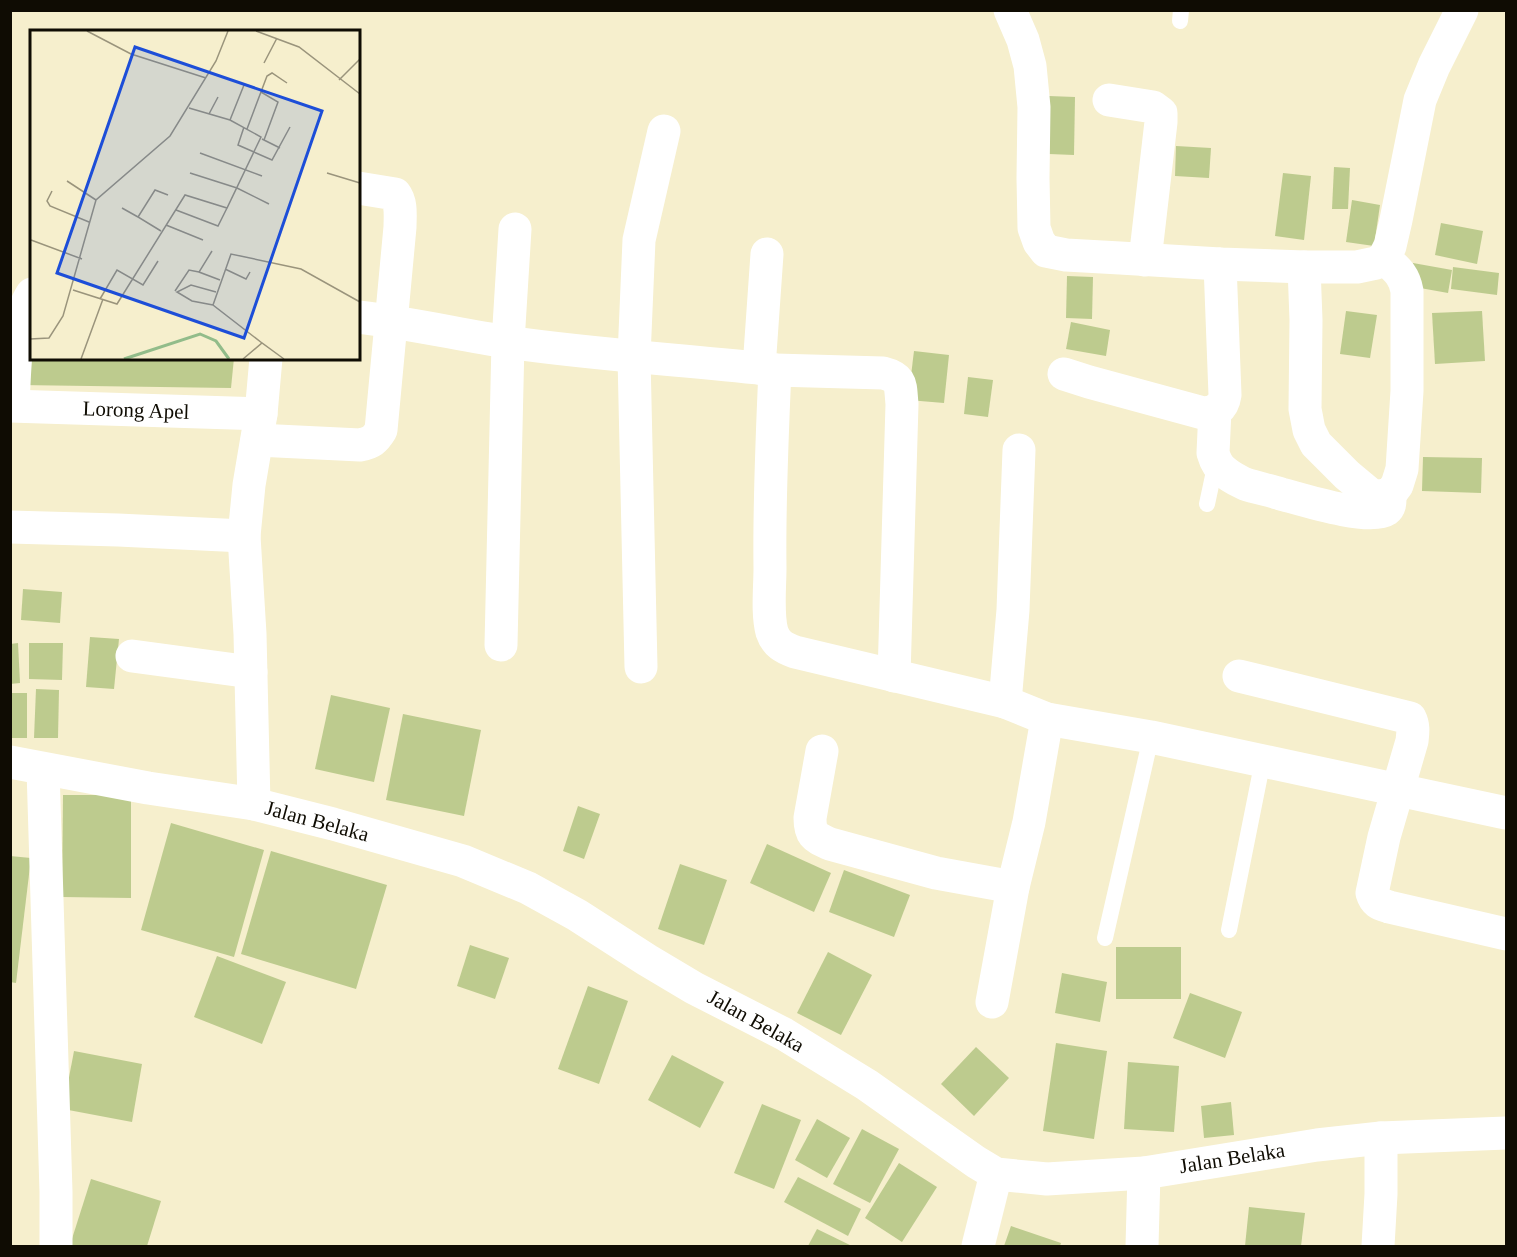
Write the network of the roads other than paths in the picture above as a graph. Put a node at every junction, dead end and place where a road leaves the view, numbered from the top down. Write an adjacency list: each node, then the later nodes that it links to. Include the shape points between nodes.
1 (1010, 10): 9 (street, via 1030,66 1034,106 1034,228 1039,242 1046,251 1066,255)
2 (1462, 10): 8 (street, via 1420,100 1396,220)
3 (1109, 100): 9 (street, via 1153,107 1161,113)
4 (664, 131): 16 (street, via 639,240)
5 (360, 188): 14 (street, via 395,194 399,200)
6 (515, 229): 15 (street)
7 (767, 254): 18 (street)
8 (1384, 258): 11 (street, via 1357,267); 25 (street, via 1405,280 1407,291 1402,469)
9 (1145, 260): 10 (street)
10 (1220, 264): 11 (street); 21 (street, via 1225,395 1224,404)
11 (1304, 267): 25 (street, via 1305,410 1309,430 1331,460 1371,495)
12 (30, 298): 20 (street, via 18,339)
13 (360, 317): 14 (street)
14 (391, 321): 15 (street); 22 (street, Lorong Apel, via 383,418 376,439 360,445)
15 (508, 342): 16 (street); 29 (street)
16 (634, 357): 18 (street); 31 (street)
17 (266, 360): 22 (street)
18 (767, 369): 33 (street, via 771,630 775,640 789,650); 33 (street, via 883,373 893,376 901,387)
19 (1064, 374): 21 (street, via 1203,413)
20 (11, 405): 22 (street, Lorong Apel)
21 (1215, 410): 24 (street, via 1213,453)
22 (259, 427): 28 (street)
23 (1019, 450): 35 (street)
24 (1220, 468): 25 (street, via 1244,484 1353,511 1385,511); 26 (lane, via 1213,476)
25 (1391, 493)
26 (1207, 504)
27 (10, 527): 28 (street)
28 (244, 536): 32 (street)
29 (501, 645)
30 (132, 656): 32 (street)
31 (641, 667)
32 (251, 672): 43 (street)
33 (894, 676): 35 (street)
34 (1239, 676): 42 (street, via 1410,718 1414,731)
35 (1005, 702): 36 (street)
36 (1047, 719): 37 (street); 45 (street)
37 (1151, 737): 39 (street); 48 (lane)
38 (822, 751): 45 (street, via 810,818 810,829 817,837 936,873)
39 (1263, 760): 42 (street); 46 (lane)
40 (10, 762): 41 (street, Jalan Belaka)
41 (43, 768): 43 (street, Jalan Belaka); 54 (street)
42 (1399, 789): 44 (street); 47 (street, via 1384,837 1374,899 1389,907)
43 (254, 804): 52 (street, Jalan Belaka, via 463,861 528,888 694,987 784,1034)
44 (1506, 813)
45 (1013, 887): 49 (street)
46 (1229, 930)
47 (1506, 934)
48 (1106, 938)
49 (992, 1002)
50 (1506, 1133): 51 (street, Jalan Belaka)
51 (1381, 1138): 53 (street, Jalan Belaka); 57 (street)
52 (996, 1173): 53 (street, Jalan Belaka, via 1047,1179); 55 (street)
53 (1144, 1173): 56 (street)
54 (56, 1246)
55 (978, 1246)
56 (1142, 1246)
57 (1378, 1246)

